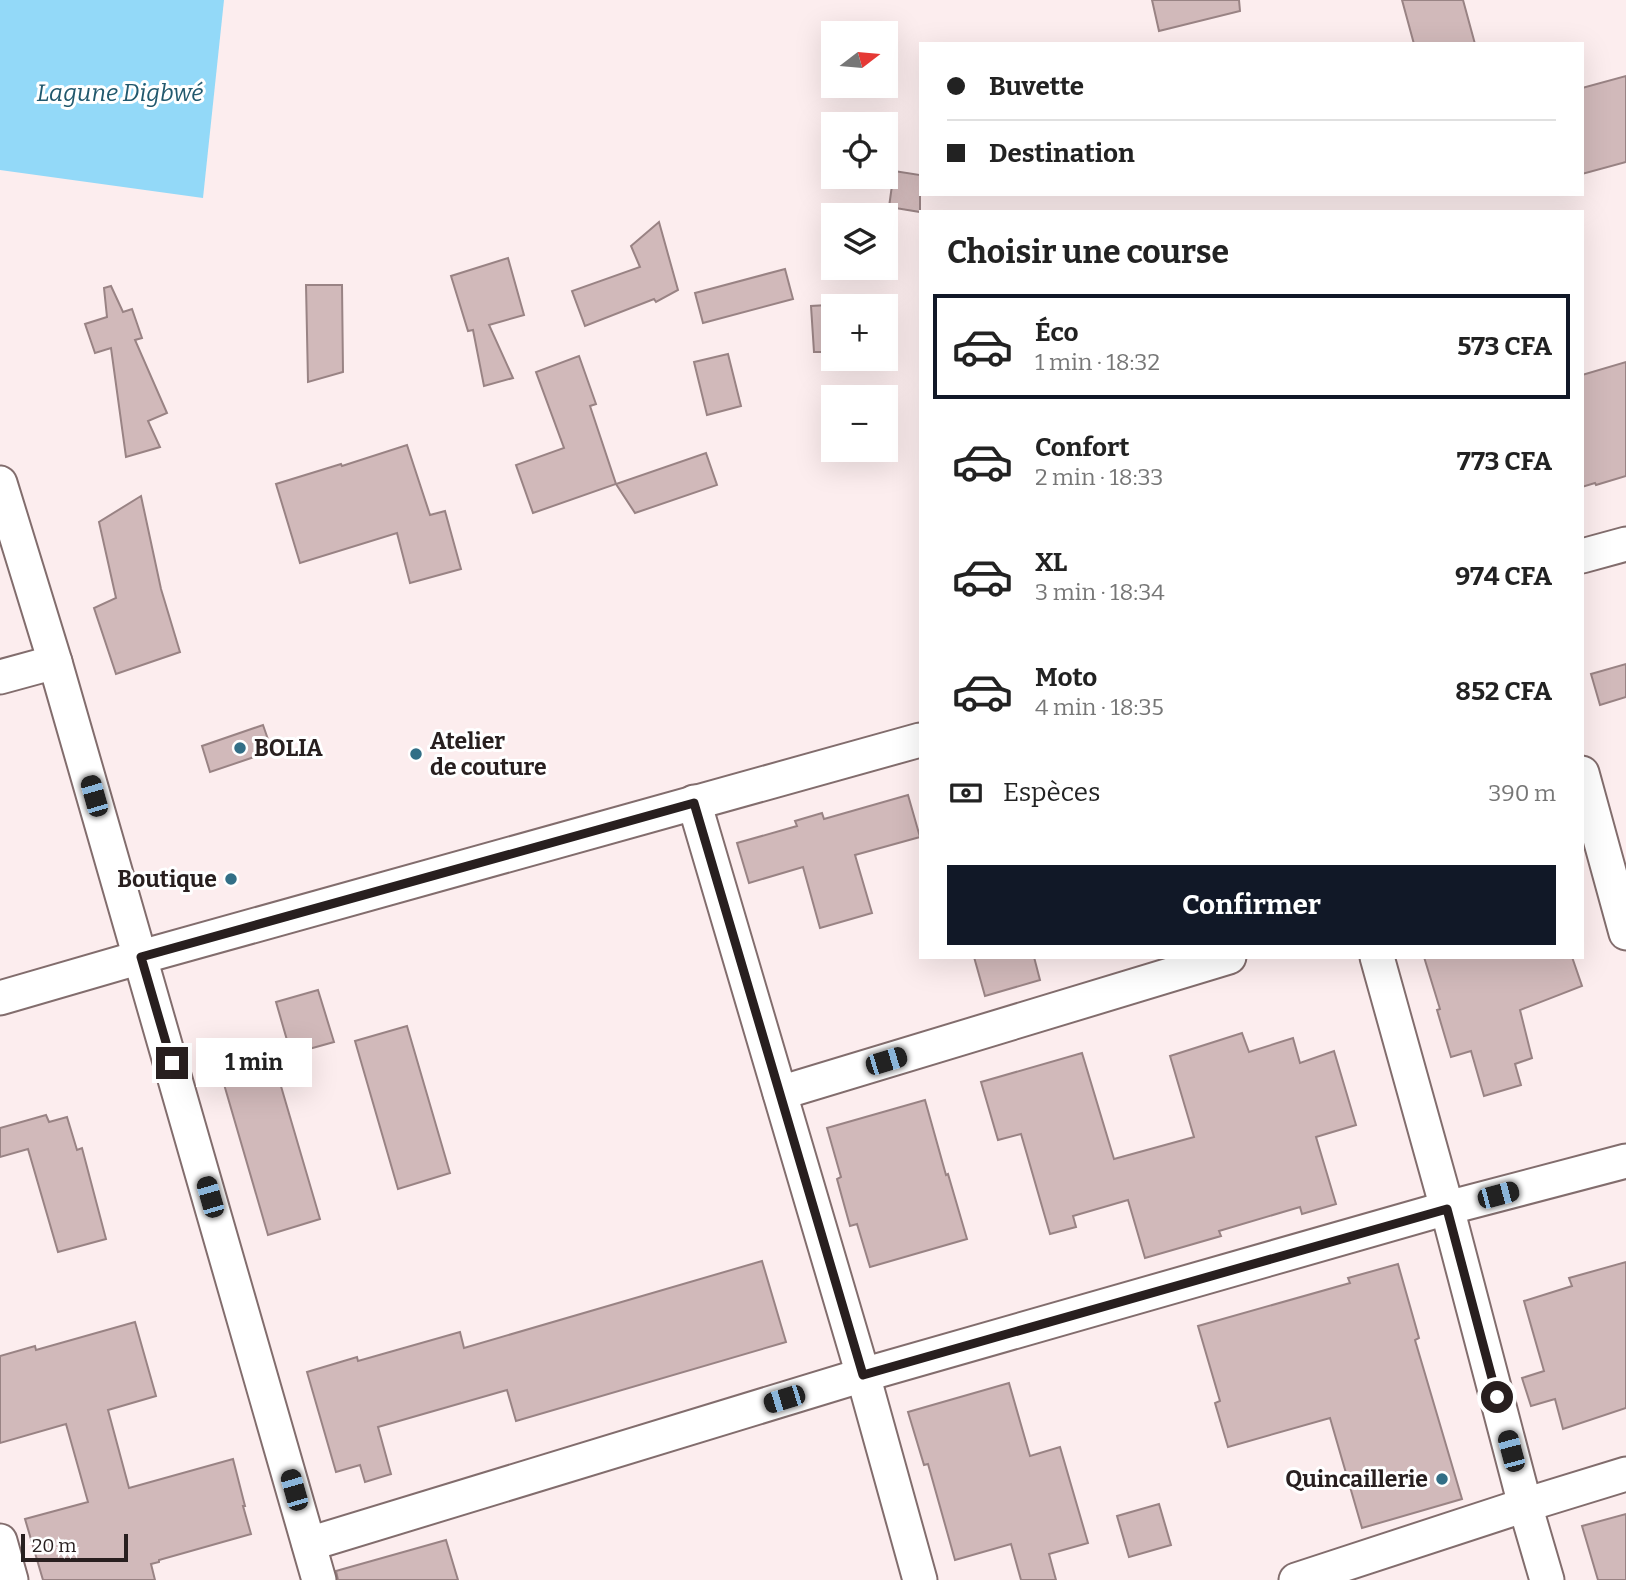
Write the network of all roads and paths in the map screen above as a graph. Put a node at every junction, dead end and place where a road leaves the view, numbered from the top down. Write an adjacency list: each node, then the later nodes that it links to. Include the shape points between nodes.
1 (0, 483): 4 (street)
2 (1626, 544): 3 (street)
3 (1584, 555)
4 (55, 662): 5 (street); 11 (street)
5 (0, 677)
6 (919, 740): 8 (street)
7 (1584, 778): 9 (street)
8 (694, 803): 11 (street); 15 (street)
9 (1616, 857): 10 (street)
10 (1626, 933)
11 (141, 957): 14 (street); 22 (street)
12 (1222, 959): 15 (street)
13 (1378, 959): 17 (street)
14 (0, 998)
15 (780, 1093): 18 (street)
16 (1626, 1160): 17 (street)
17 (1447, 1209): 18 (street); 20 (street)
18 (863, 1375): 22 (street); 25 (street)
19 (1626, 1474): 20 (street)
20 (1525, 1505): 26 (street); 27 (street)
21 (0, 1541): 23 (street)
22 (309, 1544): 24 (street)
23 (11, 1580)
24 (320, 1580)
25 (920, 1580)
26 (1296, 1580)
27 (1547, 1580)

